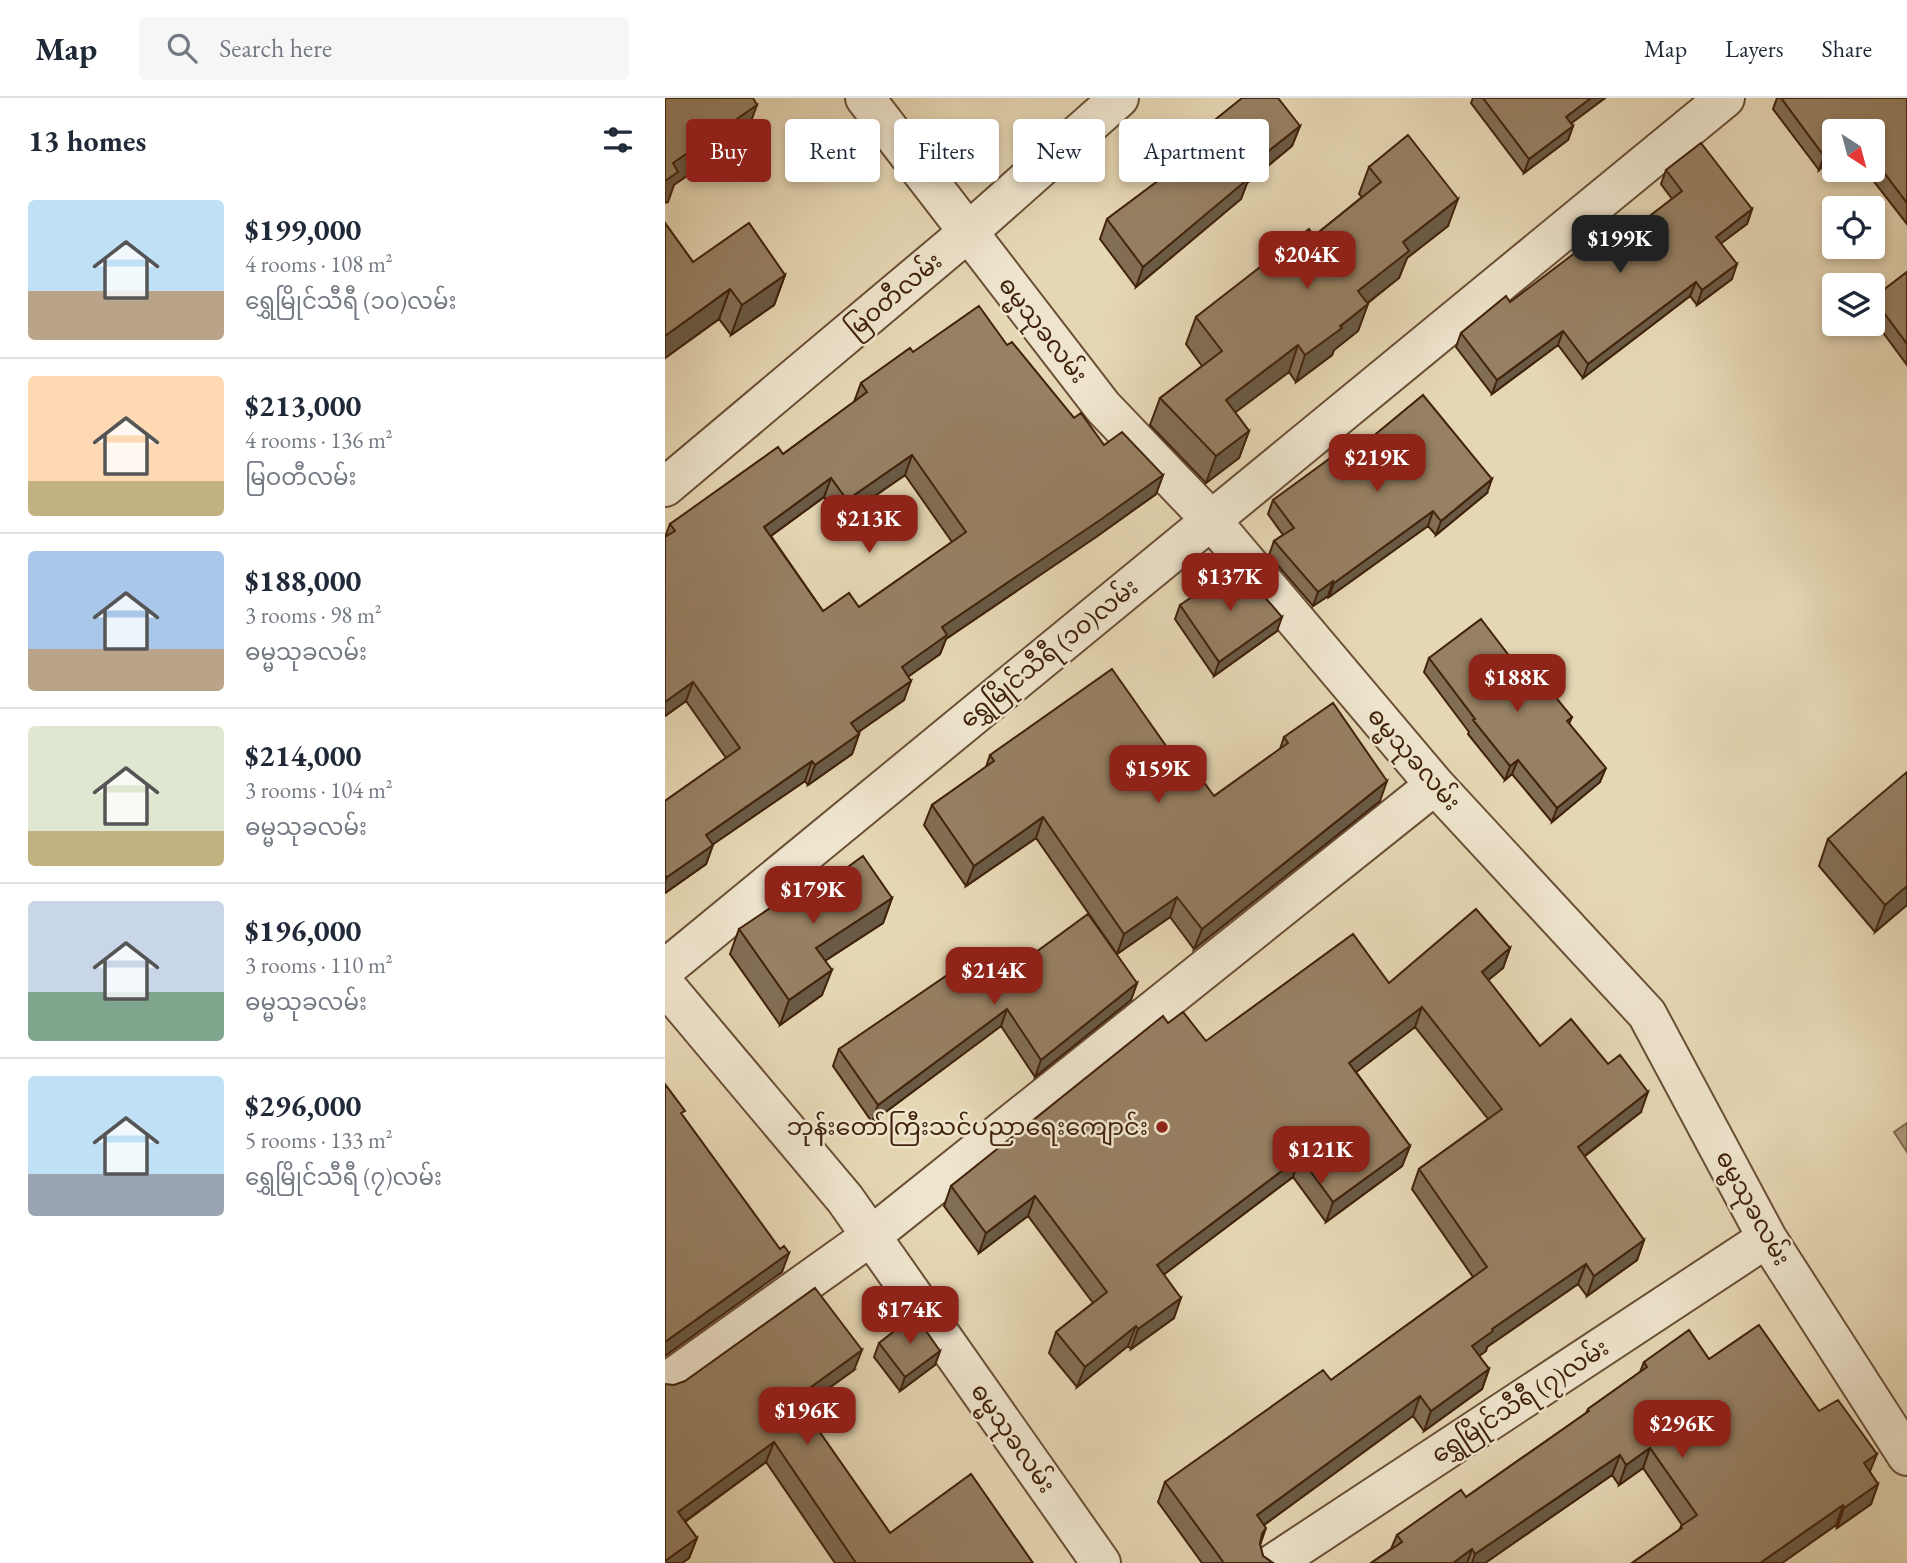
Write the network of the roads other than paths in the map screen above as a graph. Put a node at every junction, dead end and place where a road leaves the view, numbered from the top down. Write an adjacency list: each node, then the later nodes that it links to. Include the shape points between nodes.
1 (865, 98): 4 (street, ဓမ္မသုခလမ်း)
2 (1119, 98): 4 (street, မြဝတီလမ်း)
3 (1725, 98): 6 (street, ရွှေမြိုင်သီရီ (၁၀)လမ်း)
4 (967, 233): 5 (street, မြဝတီလမ်း); 6 (street, ဓမ္မသုခလမ်း, via 1103,407)
5 (665, 487)
6 (1211, 520): 7 (street, ဓမ္မသုခလမ်း); 8 (street, ရွှေမြိုင်သီရီ (၁၀)လမ်း)
7 (1435, 785): 10 (street); 11 (street, ဓမ္မသုခလမ်း, via 1647,1014)
8 (665, 969)
9 (665, 985): 10 (street, ဓမ္မသုခလမ်း)
10 (871, 1236): 12 (street); 14 (street, ဓမ္မသုခလမ်း)
11 (1767, 1238): 13 (street, ဓမ္မသုခလမ်း); 15 (street, ရွှေမြိုင်သီရီ (၇)လမ်း)
12 (665, 1384)
13 (1907, 1456)
14 (1101, 1563)
15 (1274, 1563)

